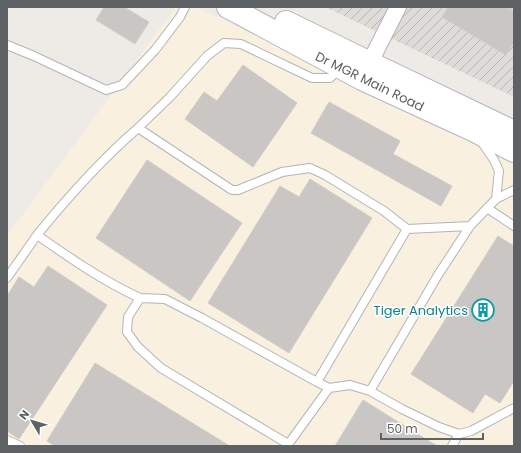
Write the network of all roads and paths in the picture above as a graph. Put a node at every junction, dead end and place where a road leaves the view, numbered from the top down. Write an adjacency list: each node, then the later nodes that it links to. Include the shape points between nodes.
1 (185, 7): 5 (lane, via 155,50 122,85 106,90)
2 (228, 7): 6 (main road, Dr MGR Main Road)
3 (256, 7): 7 (main road, Dr MGR Main Road)
4 (398, 7): 7 (street)
5 (7, 45)
6 (341, 67): 7 (main road, Dr MGR Main Road); 8 (lane, via 330,78 312,78 241,44 224,43 207,56)
7 (366, 71): 9 (main road, Dr MGR Main Road); 10 (main road, Dr MGR Main Road)
8 (138, 128): 17 (lane, via 232,190 238,190 282,172 310,168 325,174 384,211); 18 (lane, via 117,146 65,201)
9 (473, 130): 11 (main road, Dr MGR Main Road); 13 (lane, via 499,171)
10 (514, 132)
11 (514, 151)
12 (514, 190): 13 (lane)
13 (496, 199): 14 (lane)
14 (487, 208): 15 (lane); 16 (lane)
15 (470, 226): 17 (lane); 23 (lane)
16 (514, 226)
17 (407, 229): 21 (lane)
18 (37, 235): 19 (lane); 20 (lane, via 75,262 121,290)
19 (7, 278)
20 (140, 298): 21 (lane, via 165,300); 27 (lane, via 128,317 127,332 138,347 161,368)
21 (317, 382): 22 (lane)
22 (329, 388): 23 (lane, via 350,385); 27 (lane)
23 (370, 391): 25 (lane, via 414,415)
24 (514, 408): 25 (lane, via 471,431)
25 (459, 434): 29 (lane)
26 (7, 440): 28 (lane)
27 (288, 445)
28 (20, 446)
29 (452, 446)

